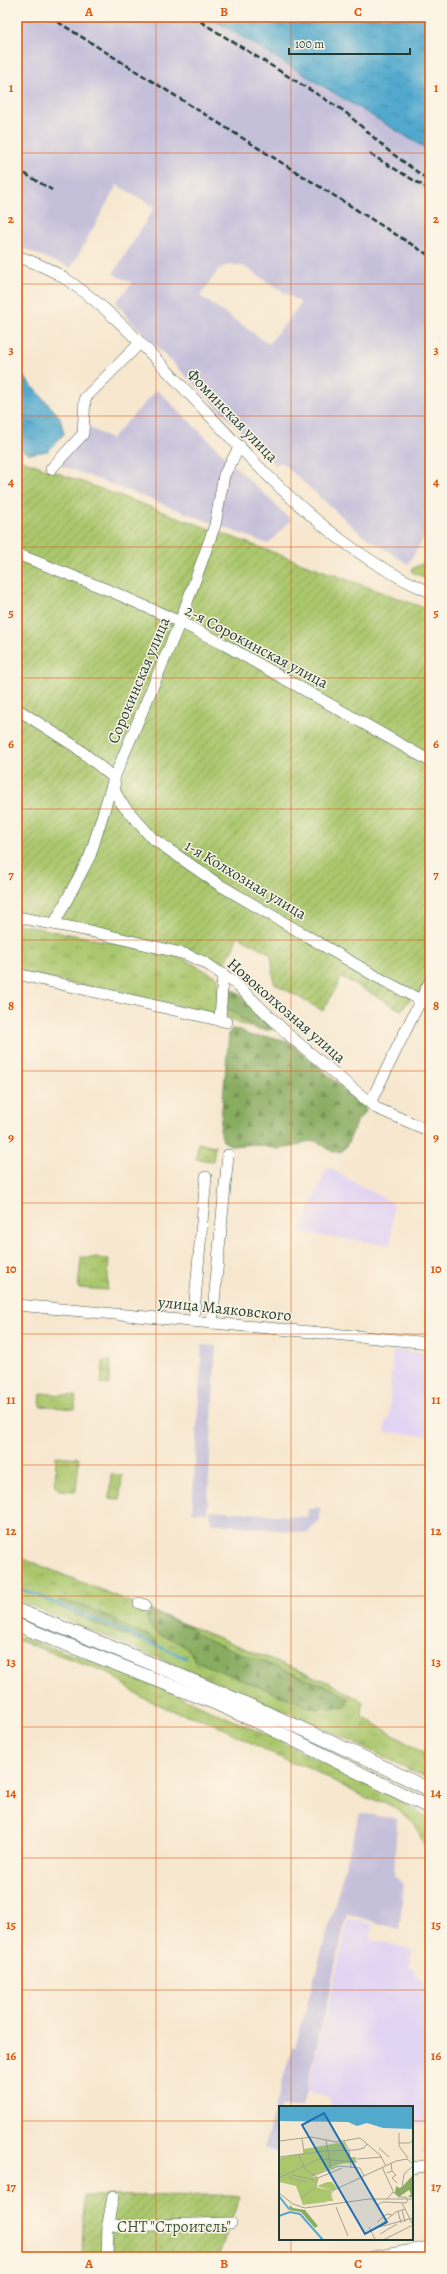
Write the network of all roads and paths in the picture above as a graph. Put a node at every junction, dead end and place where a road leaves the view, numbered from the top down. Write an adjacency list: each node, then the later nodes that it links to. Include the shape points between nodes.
1 (17, 256): 2 (street, Фоминская улица, via 60,275 104,309)
2 (140, 343): 3 (street, Фоминская улица); 4 (street, via 85,398 83,434)
3 (240, 446): 6 (street, Фоминская улица, via 301,507 336,537 385,570); 7 (street, Сорокинская улица, via 224,475 215,525)
4 (51, 469)
5 (17, 554): 7 (street, 2-я Сорокинская улица, via 114,592)
6 (430, 592)
7 (180, 622): 9 (street, 2-я Сорокинская улица); 10 (street, Сорокинская улица)
8 (17, 710): 10 (street, via 76,747)
9 (430, 761)
10 (114, 778): 12 (street, Сорокинская улица, via 90,856); 16 (street, 1-я Колхозная улица, via 115,792 122,804 152,838 218,884 377,977)
11 (17, 917): 12 (street, Новоколхозная улица)
12 (54, 924): 14 (street, Новоколхозная улица, via 185,954)
13 (17, 974): 14 (street, via 223,1020)
14 (223, 974): 17 (street, Новоколхозная улица, via 291,1037)
15 (430, 981): 16 (street)
16 (426, 1002): 17 (street)
17 (370, 1103): 18 (street, Новоколхозная улица)
18 (430, 1132)
19 (228, 1155): 23 (street)
20 (206, 1177): 22 (street)
21 (17, 1305): 23 (street, улица Маяковского)
22 (194, 1312)
23 (212, 1323): 24 (street, улица Маяковского)
24 (430, 1343)
25 (17, 1610): 27 (main road, via 157,1664)
26 (17, 1624): 28 (main road, via 215,1703)
27 (430, 1790)
28 (426, 1806)
29 (430, 2165): 30 (street)
30 (413, 2168)
31 (113, 2196): 33 (street)
32 (231, 2223): 33 (street, via 120,2226)
33 (108, 2224): 35 (street)
34 (430, 2246): 36 (street)
35 (107, 2257)
36 (373, 2257)

